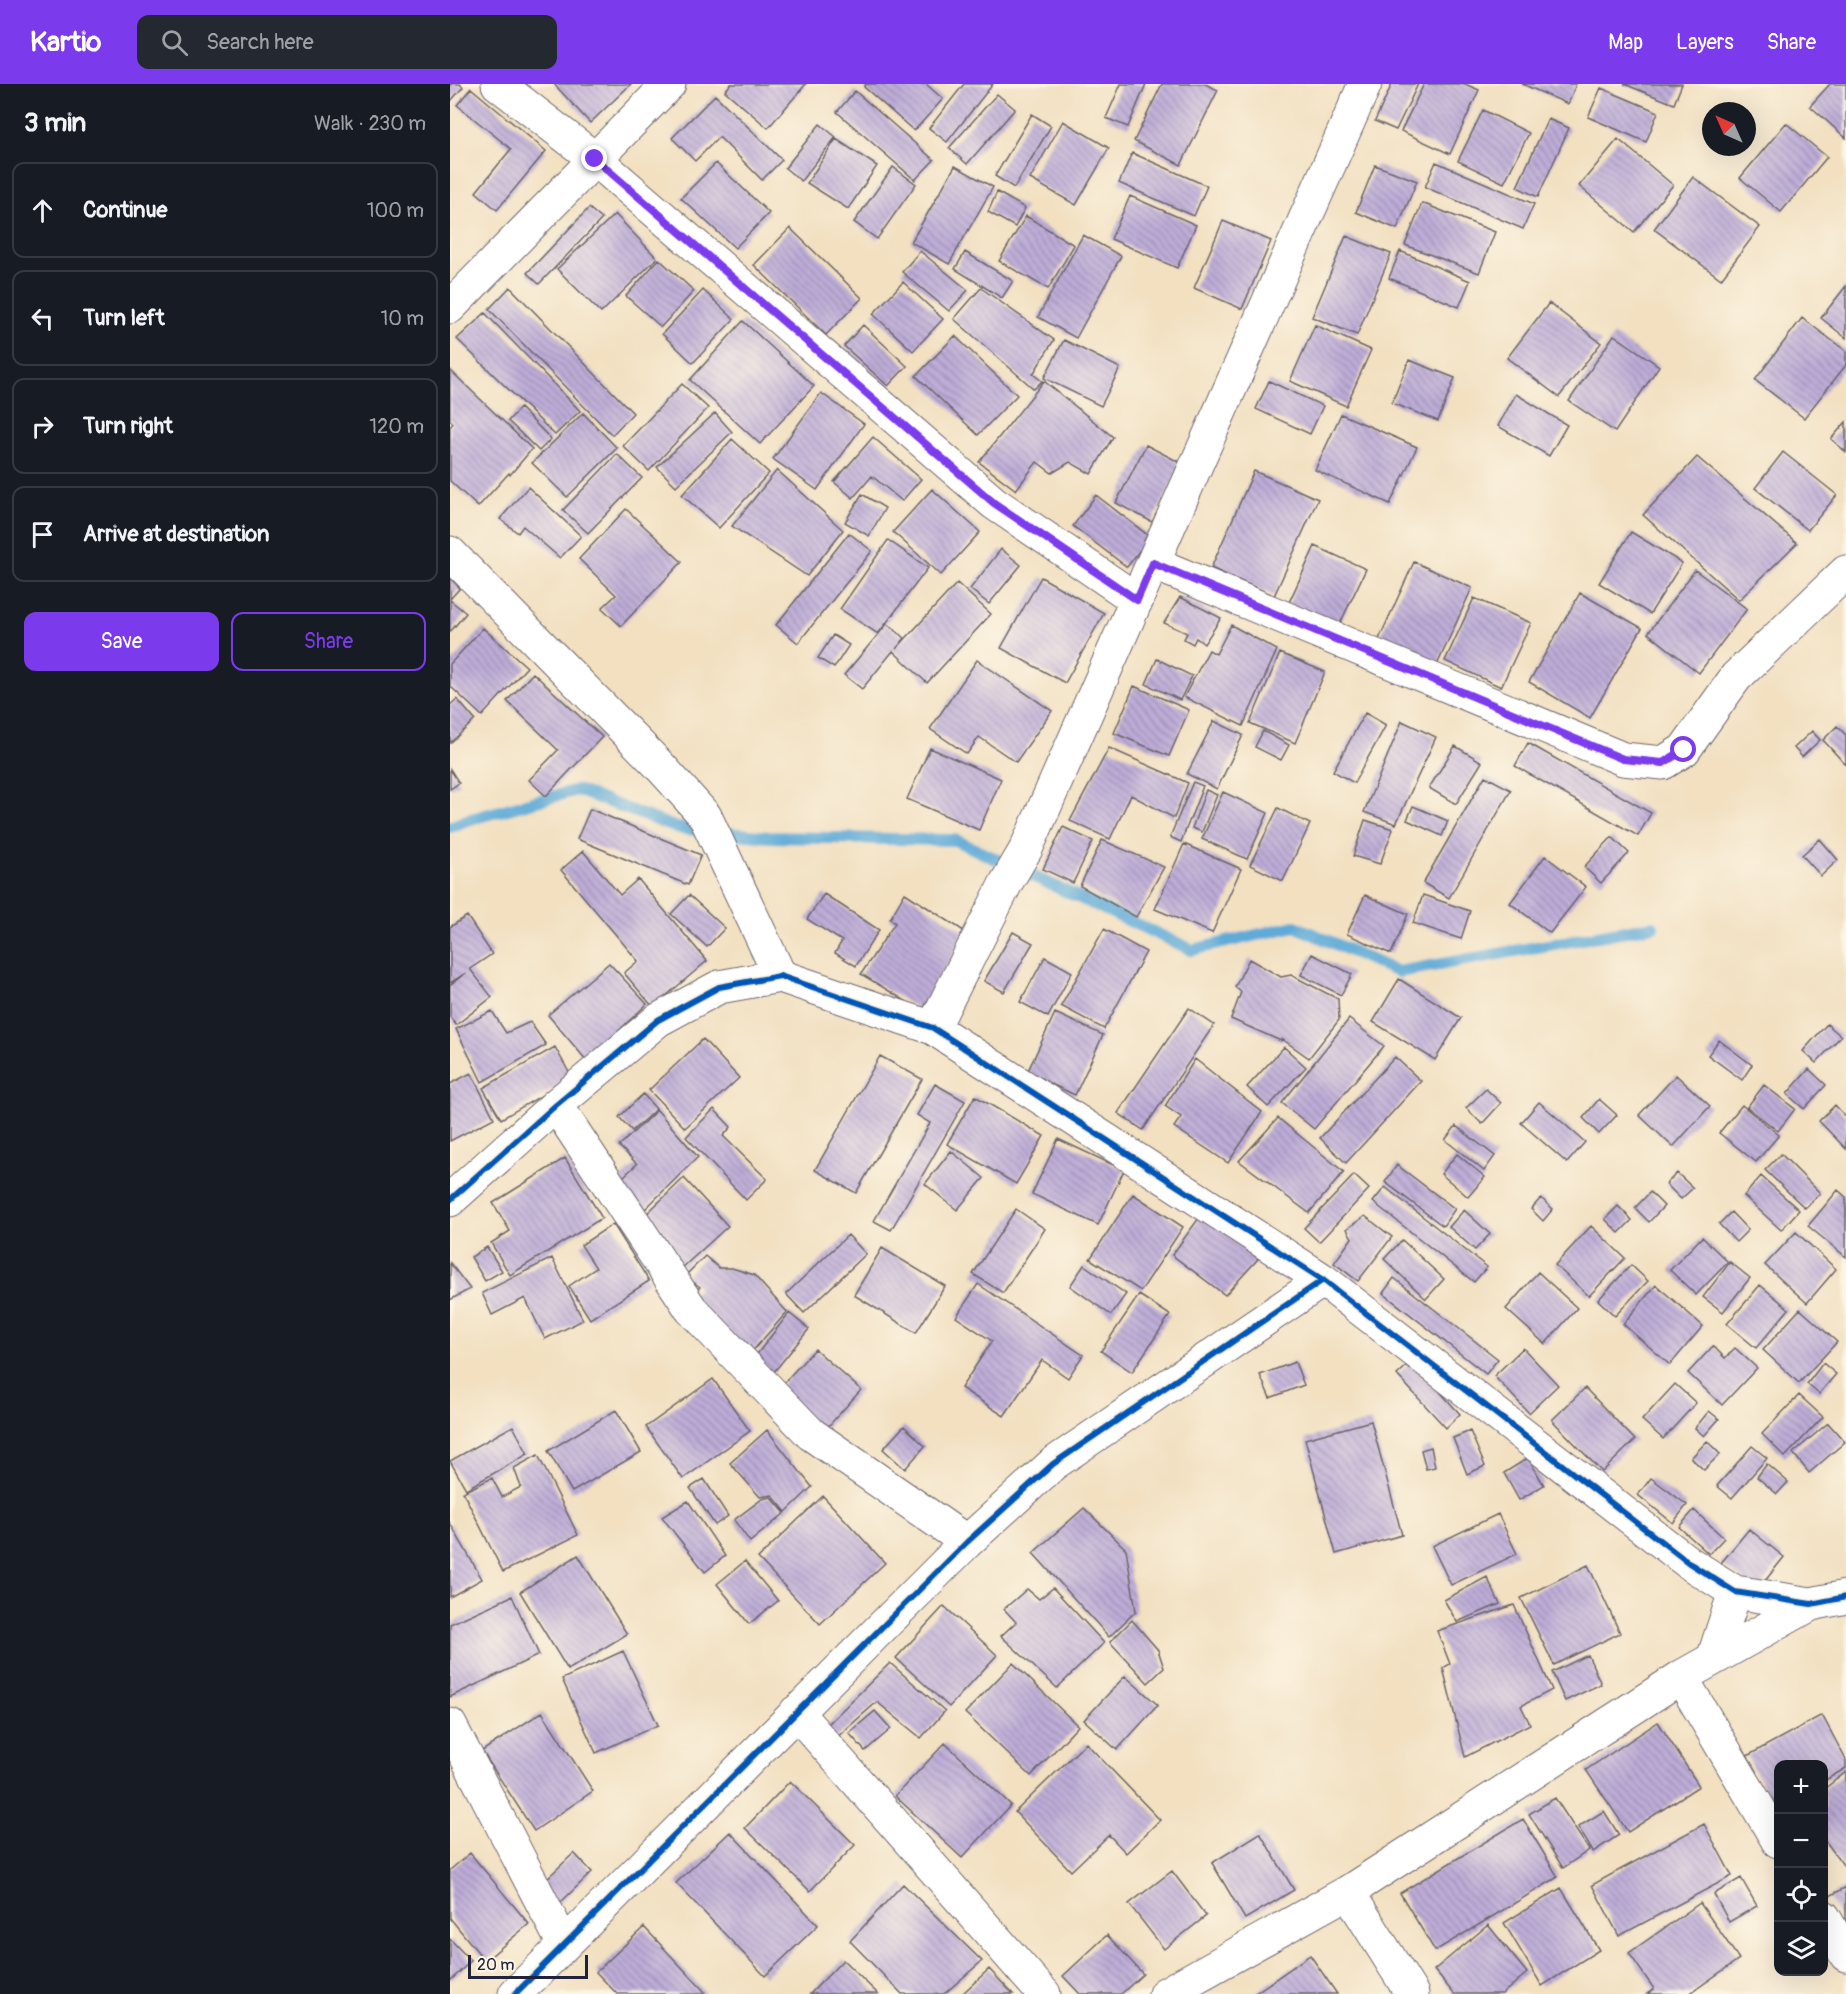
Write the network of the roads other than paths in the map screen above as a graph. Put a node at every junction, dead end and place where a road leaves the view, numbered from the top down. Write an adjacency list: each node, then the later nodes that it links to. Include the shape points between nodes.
1 (498, 84): 4 (street)
2 (669, 84): 4 (street)
3 (1365, 84): 7 (street)
4 (595, 159): 5 (street); 9 (street, via 994,503)
5 (450, 307)
6 (450, 553): 10 (street, via 705,816)
7 (1153, 563): 8 (street, via 1623,759 1663,763 1684,750 1736,677); 9 (street)
8 (1846, 572)
9 (1137, 600): 11 (street, via 1026,849)
10 (780, 976): 11 (street); 12 (street, via 719,987 658,1020)
11 (933, 1028): 14 (street)
12 (556, 1105): 13 (street); 15 (street, via 691,1309 811,1434)
13 (450, 1200)
14 (1323, 1280): 15 (street, via 1053,1464); 16 (street, via 1689,1563)
15 (967, 1542): 21 (street)
16 (1735, 1592): 18 (street); 19 (street)
17 (1846, 1597): 18 (street)
18 (1810, 1604): 19 (street)
19 (1713, 1659): 20 (street)
20 (1681, 1677): 23 (street); 24 (street)
21 (796, 1712): 26 (street); 29 (street)
22 (450, 1725): 26 (street)
23 (1774, 1833)
24 (1348, 1892): 30 (street); 31 (street)
25 (1827, 1922): 27 (street)
26 (564, 1945): 28 (street)
27 (1846, 1955)
28 (515, 1994)
29 (1044, 1994)
30 (1165, 1994)
31 (1412, 1994)

